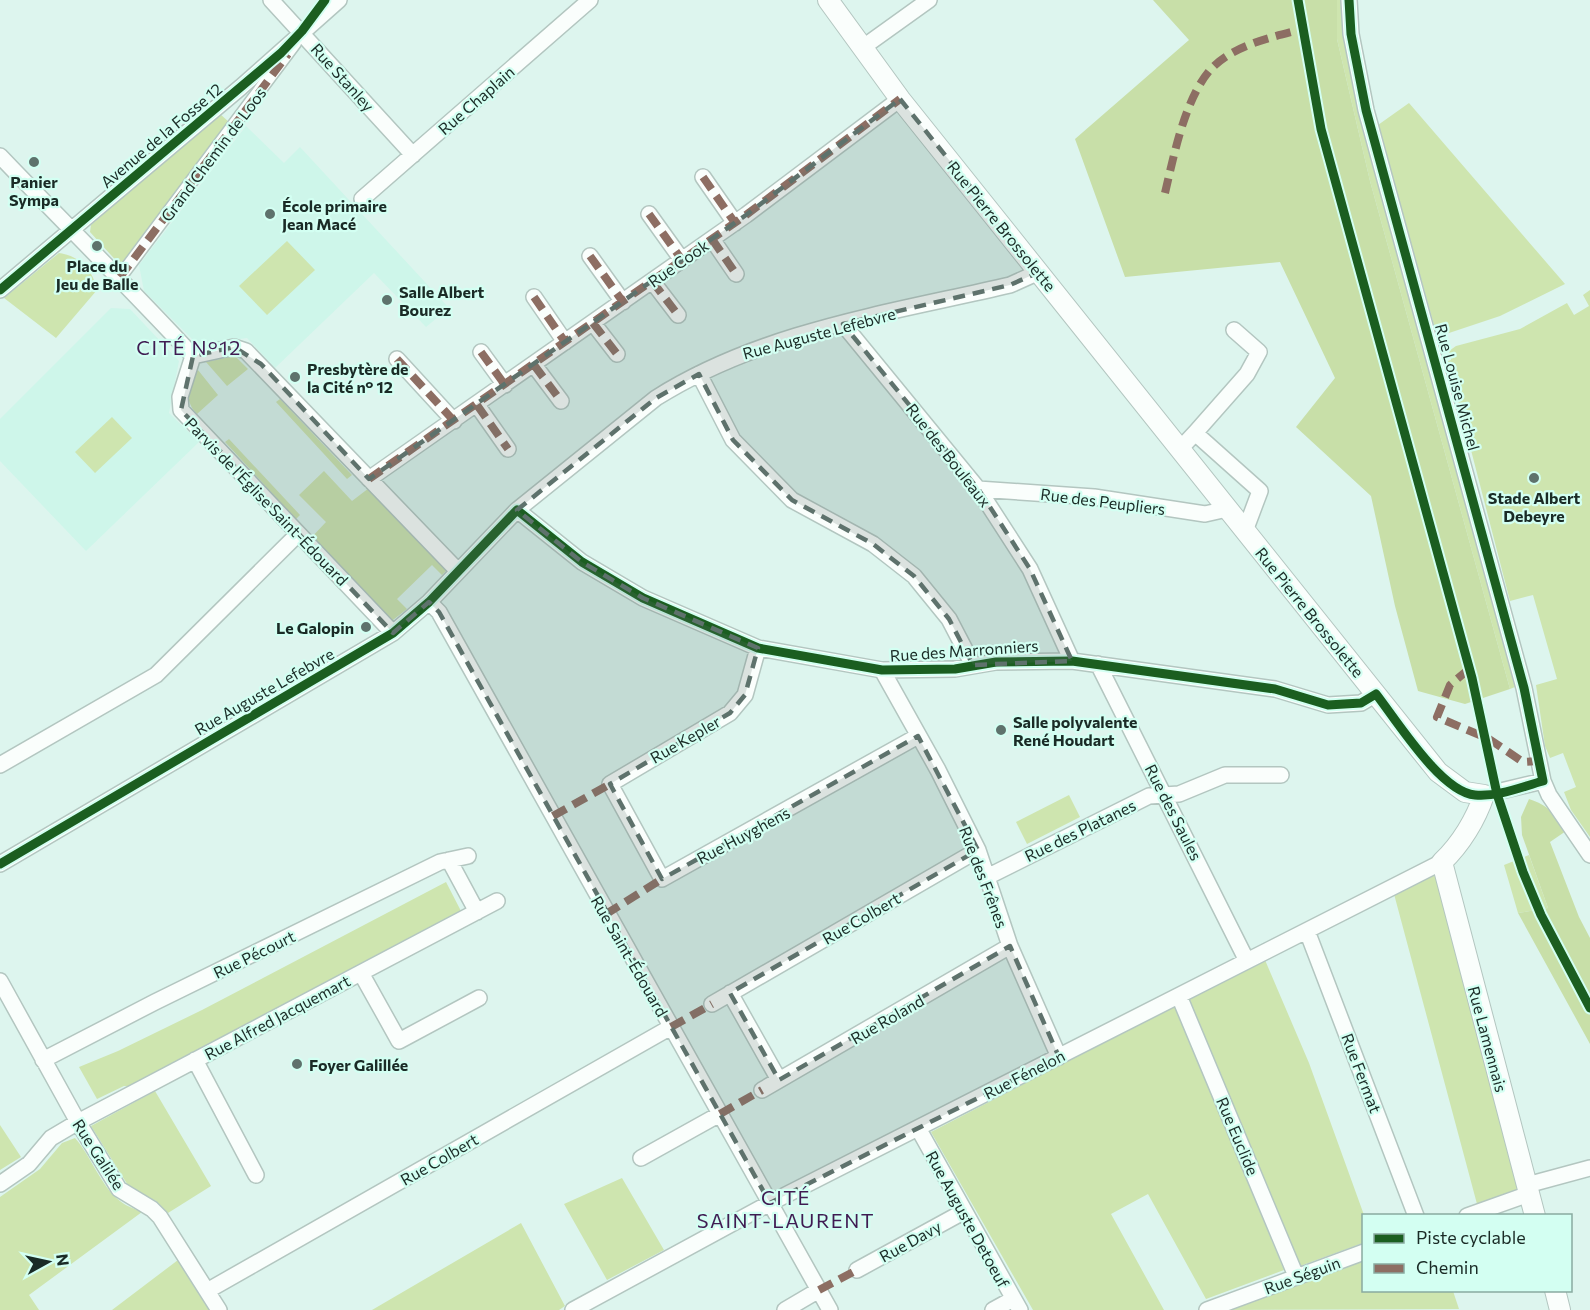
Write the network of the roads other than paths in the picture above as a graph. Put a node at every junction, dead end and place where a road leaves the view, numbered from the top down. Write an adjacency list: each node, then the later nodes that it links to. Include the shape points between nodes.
1 (272, 0): 8 (street, Rue Stanley)
2 (325, 0): 8 (street, Grand Chemin de Loos)
3 (339, 0): 8 (street, Avenue de la Fosse 12)
4 (590, 0): 11 (street, Rue Chaplain)
5 (828, 0): 9 (street, Rue Pierre Brossolette)
6 (929, 0): 9 (street)
7 (1349, 0): 64 (street, Rue Louise Michel, via 1366,110 1510,635)
8 (302, 31): 11 (street, Rue Stanley); 17 (street, Avenue de la Fosse 12); 23 (street, Grand Chemin de Loos, via 286,58)
9 (862, 48): 10 (street, Rue Pierre Brossolette)
10 (900, 99): 16 (street, Rue Cook); 21 (street, Rue Pierre Brossolette)
11 (413, 155): 14 (street, Rue Chaplain)
12 (0, 156): 17 (street)
13 (703, 177): 16 (street)
14 (362, 200)
15 (649, 214): 20 (street)
16 (735, 223): 18 (street, Rue Cook)
17 (71, 230): 23 (street); 25 (street, Avenue de la Fosse 12)
18 (712, 239): 20 (street, Rue Cook); 22 (street)
19 (590, 256): 27 (street)
20 (682, 260): 24 (street, Rue Cook)
21 (1039, 272): 30 (street, Rue Auguste Lefebvre, via 1010,285); 44 (street, Rue Pierre Brossolette)
22 (736, 273)
23 (120, 277): 35 (street)
24 (652, 281): 27 (street, Rue Cook); 28 (street)
25 (0, 290)
26 (534, 297): 32 (street)
27 (623, 302): 29 (street, Rue Cook)
28 (678, 315)
29 (593, 323): 32 (street, Rue Cook); 34 (street)
30 (843, 324): 38 (street, Rue Auguste Lefebvre, via 756,347); 47 (street, Rue des Bouleaux)
31 (1234, 330): 43 (street, via 1259,352 1247,374)
32 (565, 342): 37 (street, Rue Cook)
33 (481, 352): 39 (street)
34 (616, 354)
35 (193, 356): 46 (street, via 234,347 246,351); 51 (street, Parvis de l'Église Saint-Édouard, via 180,397 181,410)
36 (397, 359): 42 (street)
37 (534, 365): 39 (street, Rue Cook); 40 (street)
38 (699, 374): 49 (street, Rue Auguste Lefebvre, via 656,398); 58 (street, via 733,440 792,500 873,544 914,576 949,619)
39 (505, 385): 41 (street, Rue Cook)
40 (561, 401)
41 (477, 405): 42 (street, Rue Cook); 45 (street)
42 (454, 421): 46 (street, Rue Cook)
43 (1195, 433): 44 (street); 50 (street, Rue Pierre Brossolette, via 1260,491)
44 (1180, 448): 48 (street, Rue Pierre Brossolette)
45 (508, 449)
46 (369, 479): 52 (street)
47 (978, 489): 48 (street, Rue des Peupliers, via 1094,497 1204,514); 56 (street, Rue des Bouleaux, via 1030,569)
48 (1227, 509): 50 (street, Rue Pierre Brossolette)
49 (517, 510): 52 (street, Rue Auguste Lefebvre); 55 (street, Rue des Marronniers, via 582,562 633,592)
50 (1245, 531): 60 (street, Rue Pierre Brossolette)
51 (298, 534): 54 (street, Parvis de l'Église Saint-Édouard); 62 (street, via 156,675)
52 (458, 571): 53 (street, Rue Auguste Lefebvre)
53 (429, 602): 54 (street, Rue Auguste Lefebvre); 88 (street, Rue Saint-Édouard, via 442,618)
54 (393, 633): 75 (street, Rue Auguste Lefebvre)
55 (758, 648): 59 (street, Rue des Marronniers); 65 (street, Rue Kepler, via 745,695 730,713)
56 (1072, 661): 57 (street, Rue des Marronniers); 58 (street, Rue des Marronniers)
57 (1098, 664): 60 (street, Rue des Marronniers, via 1275,689 1328,705 1361,703); 67 (street, Rue des Saules)
58 (973, 665): 59 (street, Rue des Marronniers, via 956,669)
59 (882, 670): 61 (street, Rue des Frênes)
60 (1376, 694): 66 (street, Rue Pierre Brossolette)
61 (918, 736): 65 (street, Rue Huyghens, via 662,879); 70 (street, Rue des Frênes)
62 (0, 765)
63 (1281, 775): 67 (street, Rue des Platanes, via 1225,775 1179,794)
64 (1543, 781): 68 (street, Rue Pierre Brossolette); 71 (street, Rue Louise Michel)
65 (610, 784)
66 (1454, 787): 68 (street, Rue Pierre Brossolette); 69 (street, via 1462,804)
67 (1165, 794): 76 (street, Rue des Platanes, via 1149,796); 81 (street, Rue des Saules)
68 (1484, 795): 69 (street, Rue Fénelon)
69 (1466, 830): 74 (street, Rue Fénelon)
70 (978, 850): 76 (street, Rue des Frênes); 84 (street, Rue Colbert)
71 (1590, 855)
72 (468, 856): 73 (street, Rue Pécourt)
73 (449, 860): 78 (street); 90 (street, Rue Pécourt)
74 (1442, 862): 79 (street, Rue Fénelon); 101 (street, Rue Lamennais)
75 (0, 864)
76 (987, 877): 80 (street, Rue des Frênes)
77 (497, 901): 78 (street, Rue Alfred Jacquemart)
78 (477, 912): 82 (street, Rue Alfred Jacquemart)
79 (1307, 931): 81 (street, Rue Fénelon); 104 (street, Rue Fermat)
80 (1010, 946): 89 (street, Rue des Frênes); 92 (street, Rue Roland)
81 (1247, 961): 85 (street, Rue Fénelon)
82 (361, 973): 86 (street, via 399,1041); 91 (street, Rue Alfred Jacquemart)
83 (0, 981): 90 (street, Rue Galilée)
84 (730, 993): 87 (street, Rue Colbert); 92 (street)
85 (1179, 996): 89 (street, Rue Fénelon); 109 (street, Rue Euclide)
86 (479, 998)
87 (712, 1004)
88 (671, 1027): 94 (street, Rue Saint-Édouard); 111 (street, Rue Colbert)
89 (1059, 1057): 96 (street, Rue Fénelon)
90 (43, 1060): 95 (street, Rue Galilée)
91 (195, 1060): 95 (street, Rue Alfred Jacquemart); 99 (street)
92 (779, 1080): 93 (street, Rue Roland)
93 (762, 1090)
94 (720, 1114): 97 (street); 102 (street, Rue Saint-Édouard)
95 (78, 1122): 100 (street, Rue Alfred Jacquemart, via 51,1138 29,1164); 111 (street, Rue Galilée, via 119,1189 160,1217)
96 (918, 1128): 102 (street, Rue Fénelon); 103 (street, Rue Auguste Detoeuf)
97 (641, 1158)
98 (1590, 1168): 101 (street)
99 (256, 1175)
100 (0, 1184)
101 (1528, 1190): 105 (street); 106 (street, Rue Lamennais)
102 (770, 1203): 110 (street, Rue Saint-Édouard); 115 (street, Rue Fénelon)
103 (963, 1212): 108 (street, Rue Davy); 113 (street, Rue Auguste Detoeuf)
104 (1416, 1214)
105 (1469, 1214)
106 (1535, 1214)
107 (1362, 1253): 109 (street, Rue Séguin)
108 (857, 1270)
109 (1296, 1276): 119 (street, Rue Séguin)
110 (819, 1290): 116 (street); 117 (street, Rue Saint-Édouard)
111 (207, 1291): 114 (street, Rue Galilée)
112 (1556, 1292): 120 (street)
113 (1016, 1304): 118 (street)
114 (219, 1310)
115 (573, 1310)
116 (785, 1310)
117 (830, 1310)
118 (993, 1310)
119 (1207, 1310)
120 (1560, 1310)

